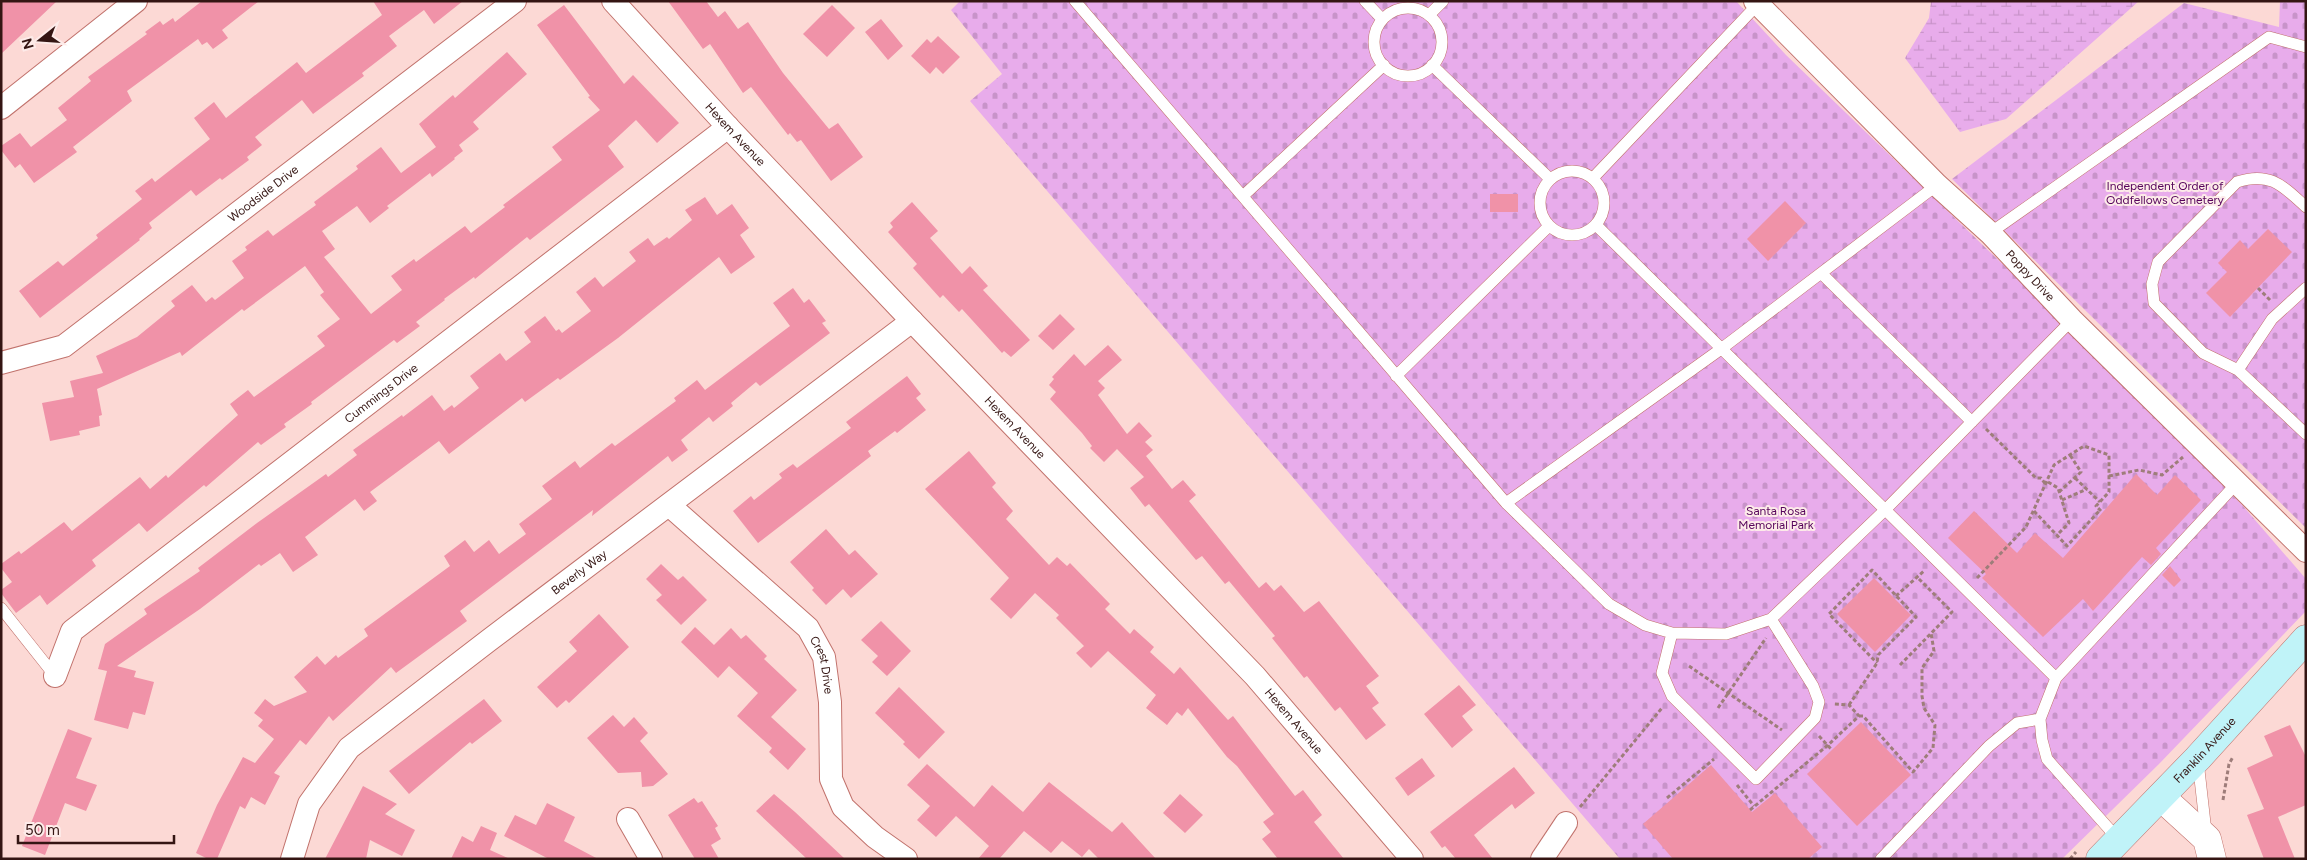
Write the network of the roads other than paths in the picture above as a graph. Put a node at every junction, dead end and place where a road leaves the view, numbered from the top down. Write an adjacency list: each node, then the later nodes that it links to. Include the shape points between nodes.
1 (136, 1): 13 (street)
2 (515, 1): 28 (street, Woodside Drive, via 64,346)
3 (613, 1): 14 (street, Hexem Avenue)
4 (1075, 1): 18 (lane)
5 (1365, 1): 9 (lane)
6 (1443, 1): 8 (lane)
7 (1756, 3): 15 (lane); 17 (street, Poppy Drive)
8 (1429, 15): 9 (lane, via 1417,9 1402,8); 12 (lane, via 1438,26 1442,40 1440,54)
9 (1382, 19): 11 (lane, via 1374,36 1375,50)
10 (2306, 47): 22 (lane, via 2269,37)
11 (1384, 65): 12 (lane, via 1392,72 1406,75 1420,74); 18 (lane)
12 (1432, 66): 16 (lane)
13 (1, 108)
14 (728, 127): 26 (street, Hexem Avenue); 42 (street, Cummings Drive, via 72,631)
15 (1593, 178): 16 (lane, via 1577,171 1563,172); 20 (lane, via 1604,199)
16 (1550, 179): 21 (lane, via 1540,202 1542,215)
17 (1937, 185): 22 (street, Poppy Drive); 23 (lane)
18 (1242, 196): 30 (lane)
19 (2306, 207): 29 (lane, via 2280,184 2268,179 2236,182 2158,262 2152,284 2154,303 2203,353)
20 (1596, 225): 21 (lane, via 1572,235 1560,233); 27 (lane)
21 (1549, 226): 30 (lane)
22 (1990, 233): 25 (street, Poppy Drive)
23 (1821, 274): 27 (lane); 31 (lane)
24 (2306, 288): 29 (lane, via 2272,319)
25 (2072, 320): 31 (lane); 33 (street, Poppy Drive)
26 (912, 321): 35 (street, Beverly Way); 54 (street, Hexem Avenue, via 1256,676)
27 (1721, 349): 34 (lane); 36 (lane)
28 (1, 363)
29 (2238, 370): 32 (lane)
30 (1396, 376): 34 (lane)
31 (1972, 422): 36 (lane)
32 (2306, 434)
33 (2237, 483): 37 (street, Poppy Drive); 43 (lane)
34 (1506, 503): 40 (lane, via 1609,604 1645,625)
35 (669, 505): 51 (street, Beverly Way, via 349,748 309,804); 53 (street, Crest Drive, via 808,628 824,657 830,702 831,779 843,807 875,837)
36 (1885, 510): 39 (lane); 43 (lane)
37 (2306, 551)
38 (1, 608): 42 (lane)
39 (1772, 622): 40 (lane, via 1726,634); 40 (lane, via 1814,686 1819,702 1815,718 1756,779 1672,696 1662,674)
40 (1672, 633)
41 (2306, 640): 45 (main road, Franklin Avenue)
42 (54, 676)
43 (2056, 678): 44 (lane)
44 (2040, 720): 49 (lane, via 2047,759); 56 (lane, via 2017,723 1989,746)
45 (2198, 758): 46 (main road, Franklin Avenue); 50 (lane)
46 (2162, 796): 49 (main road, Franklin Avenue); 50 (street)
47 (628, 818): 52 (street)
48 (1566, 824): 55 (street)
49 (2109, 849)
50 (2210, 849)
51 (292, 859)
52 (651, 859)
53 (906, 859)
54 (1412, 859)
55 (1542, 859)
56 (1881, 859)

